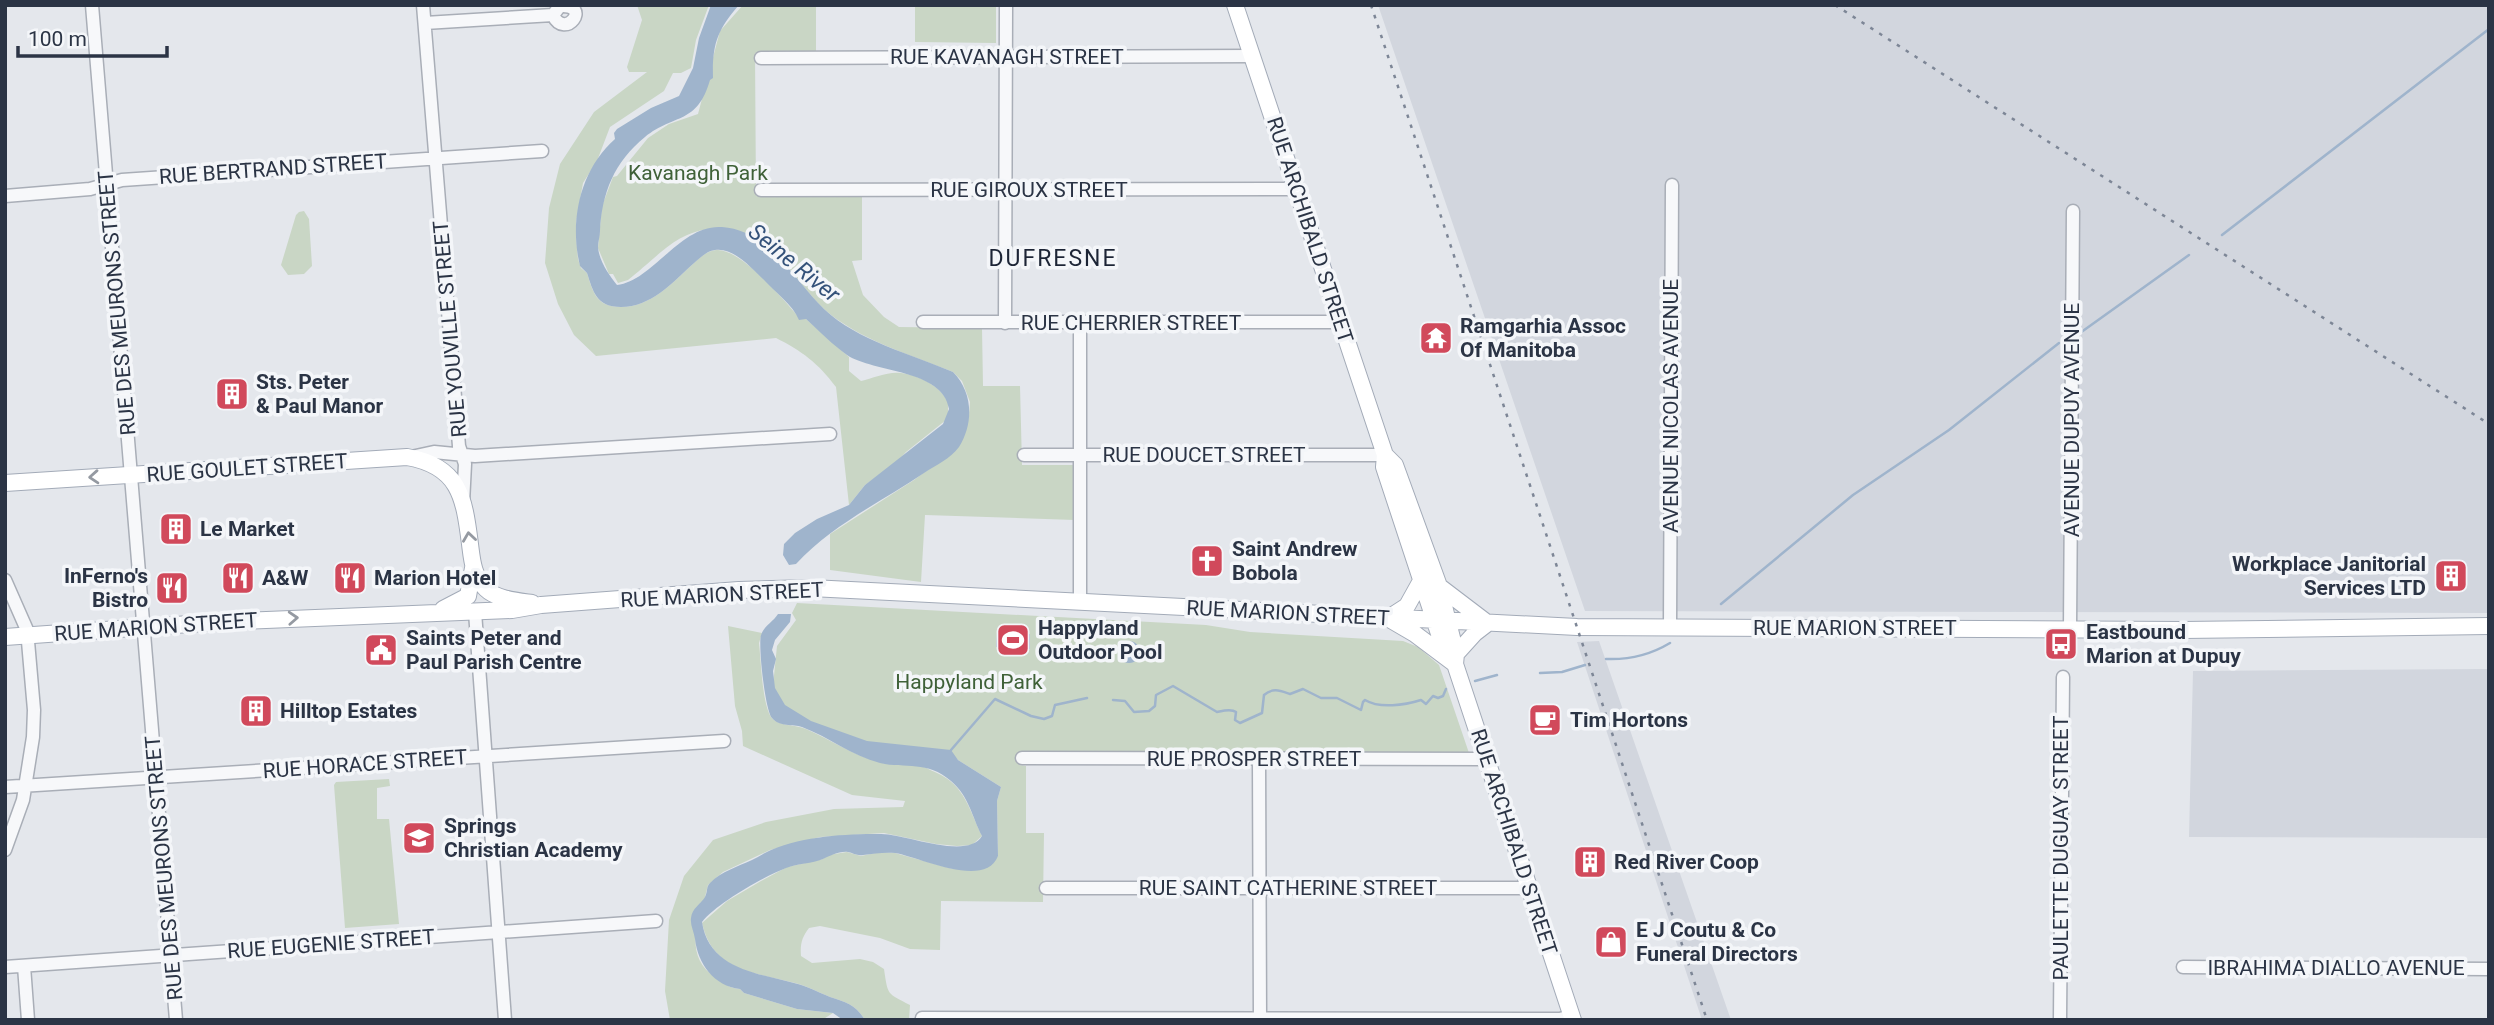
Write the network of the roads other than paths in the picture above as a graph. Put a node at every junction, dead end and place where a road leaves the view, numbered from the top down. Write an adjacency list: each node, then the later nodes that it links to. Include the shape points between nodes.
1 (92, 5): 12 (street, RUE DES MEURONS STREET)
2 (423, 5): 6 (street, RUE YOUVILLE STREET)
3 (1006, 5): 8 (street)
4 (1235, 5): 7 (main road, RUE ARCHIBALD STREET)
5 (553, 15): 6 (street)
6 (425, 23): 11 (street, RUE YOUVILLE STREET)
7 (1252, 56): 8 (street, RUE KAVANAGH STREET); 14 (main road, RUE ARCHIBALD STREET)
8 (1006, 57): 9 (street, RUE KAVANAGH STREET); 16 (street)
9 (761, 58)
10 (542, 150): 11 (street, RUE BERTRAND STREET)
11 (436, 156): 12 (street, RUE BERTRAND STREET, via 122,180); 24 (street, RUE YOUVILLE STREET)
12 (106, 185): 17 (street, RUE BERTRAND STREET); 29 (street, RUE DES MEURONS STREET)
13 (1672, 185): 45 (street, AVENUE NICOLAS AVENUE)
14 (1296, 189): 16 (street, RUE GIROUX STREET); 20 (main road, RUE ARCHIBALD STREET)
15 (761, 190): 16 (street, RUE GIROUX STREET)
16 (1005, 190): 21 (street)
17 (5, 196)
18 (2073, 211): 46 (street, AVENUE DUPUY AVENUE)
19 (923, 322): 21 (street, RUE CHERRIER STREET)
20 (1340, 322): 22 (street, RUE CHERRIER STREET); 27 (main road, RUE ARCHIBALD STREET)
21 (1005, 323): 22 (street, RUE CHERRIER STREET)
22 (1080, 323): 26 (street)
23 (830, 434): 24 (street)
24 (461, 454): 28 (street); 31 (street, RUE YOUVILLE STREET, via 466,464)
25 (1024, 455): 26 (street, RUE DOUCET STREET)
26 (1080, 456): 27 (street, RUE DOUCET STREET); 36 (street)
27 (1385, 456): 33 (main road, RUE ARCHIBALD STREET, via 1384,467); 35 (main road, RUE ARCHIBALD STREET, via 1395,465)
28 (407, 457): 29 (main road, RUE GOULET STREET); 31 (main road, RUE GOULET STREET, via 440,467 455,484)
29 (132, 475): 30 (main road, RUE GOULET STREET, one-way to 30); 43 (street, RUE DES MEURONS STREET)
30 (5, 483)
31 (463, 506): 32 (main road, RUE YOUVILLE STREET, one-way to 31)
32 (473, 568): 37 (main road, via 486,589); 38 (main road, via 468,596)
33 (1422, 579): 40 (main road, via 1404,611); 41 (main road, RUE ARCHIBALD STREET)
34 (5, 580): 47 (street)
35 (1439, 586): 41 (main road, RUE ARCHIBALD STREET); 42 (main road)
36 (1080, 602): 37 (main road, RUE MARION STREET, via 811,588); 40 (main road, RUE MARION STREET)
37 (541, 605): 39 (main road, RUE MARION STREET)
38 (437, 612): 39 (main road, RUE MARION STREET); 43 (main road, RUE MARION STREET, one-way to 38)
39 (475, 612): 52 (street)
40 (1388, 618): 41 (main road, RUE MARION STREET); 49 (main road)
41 (1442, 621): 42 (main road, RUE MARION STREET); 49 (main road, RUE ARCHIBALD STREET)
42 (1488, 623): 45 (main road, RUE MARION STREET); 49 (main road)
43 (144, 626): 47 (main road, RUE MARION STREET); 56 (street, RUE DES MEURONS STREET)
44 (2489, 626): 46 (main road, RUE MARION STREET)
45 (1670, 628): 46 (main road, RUE MARION STREET)
46 (2070, 629)
47 (28, 635): 48 (main road, RUE MARION STREET); 57 (street, via 34,710)
48 (5, 637)
49 (1454, 661): 55 (main road, RUE ARCHIBALD STREET)
50 (2063, 677): 76 (street, PAULETTE DUGUAY STREET)
51 (724, 741): 52 (street, RUE HORACE STREET)
52 (485, 756): 56 (street, RUE HORACE STREET); 64 (street)
53 (1022, 758): 54 (street, RUE PROSPER STREET)
54 (1259, 759): 55 (street, RUE PROSPER STREET); 61 (street)
55 (1487, 759): 62 (main road, RUE ARCHIBALD STREET)
56 (156, 777): 57 (street, RUE HORACE STREET); 65 (street, RUE DES MEURONS STREET)
57 (26, 786): 58 (street, RUE HORACE STREET); 59 (street)
58 (5, 787)
59 (5, 850)
60 (1046, 888): 61 (street, RUE SAINT CATHERINE STREET)
61 (1260, 888): 62 (street, RUE SAINT CATHERINE STREET); 72 (street)
62 (1530, 888): 71 (main road, RUE ARCHIBALD STREET)
63 (656, 921): 64 (street, RUE EUGENIE STREET)
64 (498, 933): 65 (street, RUE EUGENIE STREET); 75 (street)
65 (171, 955): 66 (street, RUE EUGENIE STREET); 74 (street, RUE DES MEURONS STREET)
66 (24, 966): 67 (street, RUE EUGENIE STREET); 73 (street)
67 (5, 967)
68 (2183, 967): 69 (street, IBRAHIMA DIALLO AVENUE)
69 (2489, 969)
70 (922, 1018): 72 (street)
71 (1572, 1018): 72 (street)
72 (1260, 1019)
73 (28, 1020)
74 (176, 1020)
75 (505, 1020)
76 (2060, 1020)

